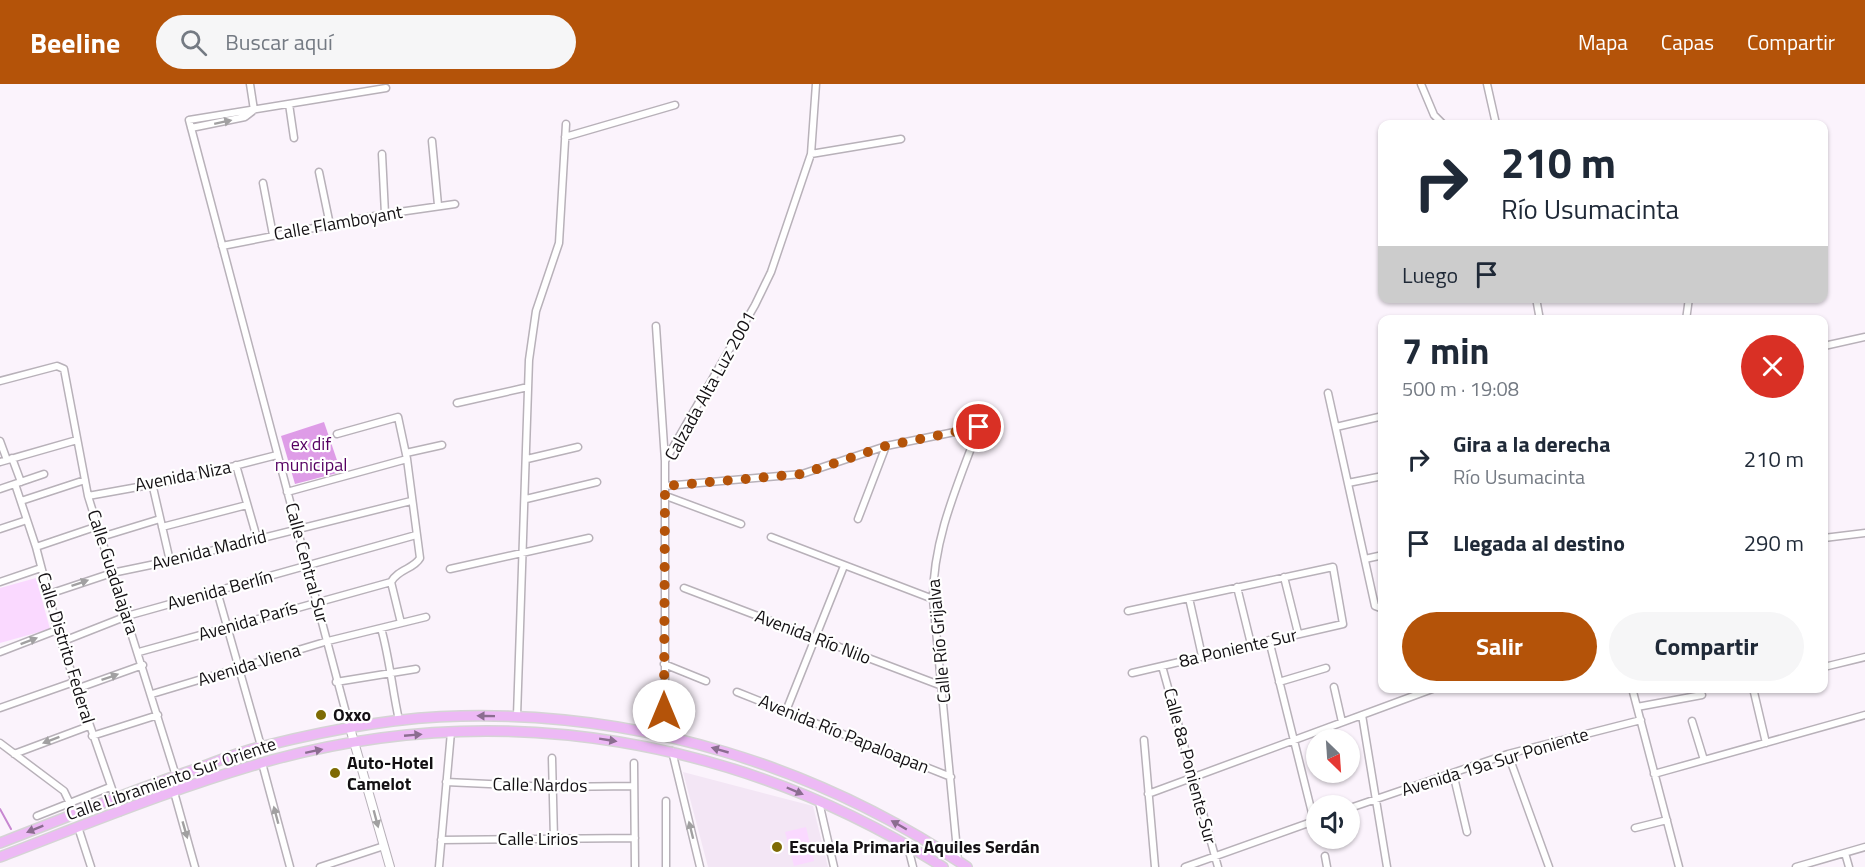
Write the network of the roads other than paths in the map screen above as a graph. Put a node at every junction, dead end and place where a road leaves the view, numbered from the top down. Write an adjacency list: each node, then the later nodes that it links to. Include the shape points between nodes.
1 (250, 84): 8 (street)
2 (816, 84): 18 (street, Calzada Alta Luz 2001)
3 (1421, 84): 9 (street)
4 (1487, 84): 10 (street)
5 (386, 88): 6 (street)
6 (289, 104): 8 (street); 14 (street)
7 (675, 105): 13 (street)
8 (254, 110): 12 (street, one-way to 8, via 245,117); 12 (street, Calle Central Sur, via 189,120)
9 (1439, 120)
10 (1495, 120)
11 (566, 124): 13 (street)
12 (191, 128): 26 (street, Calle Central Sur)
13 (565, 137): 31 (street, via 559,243 536,311)
14 (294, 138)
15 (901, 139): 18 (street)
16 (432, 141): 22 (street)
17 (382, 154): 23 (street)
18 (811, 154): 46 (street, Calzada Alta Luz 2001, via 771,272)
19 (319, 172): 24 (street)
20 (263, 183): 25 (street)
21 (455, 204): 22 (street, Calle Flamboyant)
22 (438, 206): 23 (street, Calle Flamboyant)
23 (386, 214): 24 (street, Calle Flamboyant)
24 (330, 225): 25 (street, Calle Flamboyant)
25 (273, 235): 26 (street, Calle Flamboyant)
26 (222, 246): 42 (street, Calle Central Sur)
27 (656, 326): 46 (street)
28 (1865, 337): 29 (street)
29 (1828, 345)
30 (0, 381): 37 (street, Calle Guadalajara, via 61,366)
31 (528, 387): 33 (street); 44 (street)
32 (1328, 393): 35 (street)
33 (457, 403)
34 (1378, 417): 35 (street)
35 (1336, 427): 54 (street)
36 (337, 434): 43 (street, via 398,417)
37 (77, 440): 45 (street); 50 (street, Calle Guadalajara)
38 (0, 441): 45 (street, Calle Distrito Federal)
39 (442, 445): 43 (street)
40 (886, 446): 55 (street, via 787,477); 65 (street); 97 (street, Calle Río Grijalva, via 979,427 939,535)
41 (578, 447): 44 (street)
42 (277, 455): 47 (street, Avenida Niza); 57 (street, Calle Central Sur)
43 (406, 456): 57 (street); 62 (street)
44 (527, 459): 60 (street)
45 (6, 460): 52 (street, Calle Distrito Federal)
46 (665, 461): 55 (street, Calzada Alta Luz 2001)
47 (236, 465): 53 (street, Avenida Niza); 63 (street)
48 (44, 474): 52 (street)
49 (1378, 477): 54 (street)
50 (85, 480): 58 (street, Calle Guadalajara); 61 (street)
51 (597, 482): 60 (street)
52 (18, 483): 56 (street); 61 (street, Calle Distrito Federal)
53 (152, 483): 58 (street, Avenida Niza); 64 (street)
54 (1348, 483): 82 (street)
55 (665, 486): 59 (street, Calzada Alta Luz 2001)
56 (0, 489)
57 (287, 492): 70 (street, Calle Central Sur)
58 (88, 496): 68 (street, Calle Guadalajara)
59 (666, 496): 67 (street); 117 (street, Calzada Alta Luz 2001)
60 (526, 499): 80 (street)
61 (21, 501): 66 (street, Calle Distrito Federal)
62 (411, 501): 70 (street, Avenida Madrid); 73 (street)
63 (247, 506): 69 (street); 76 (street)
64 (160, 519): 69 (street); 74 (street)
65 (858, 519)
66 (27, 520): 71 (street); 79 (street, Calle Distrito Federal)
67 (741, 524)
68 (98, 526): 74 (street, Calle Guadalajara); 79 (street)
69 (162, 527): 83 (street)
70 (297, 528): 76 (street, Avenida Madrid); 84 (street, Calle Central Sur)
71 (0, 530)
72 (1865, 533): 78 (street)
73 (416, 535): 84 (street, Avenida Berlín); 91 (street, via 420,558 400,570)
74 (102, 537): 88 (street, Calle Guadalajara)
75 (771, 537): 85 (street)
76 (257, 538): 83 (street, Avenida Madrid)
77 (589, 538): 80 (street)
78 (1828, 538)
79 (36, 547): 86 (street, Calle Distrito Federal)
80 (524, 554): 87 (street); 144 (street)
81 (1378, 556): 82 (street)
82 (1365, 559): 99 (street)
83 (171, 561): 88 (street, Avenida Madrid)
84 (306, 566): 94 (street, Avenida Berlín); 98 (street, Calle Central Sur)
85 (844, 566): 97 (street); 108 (street)
86 (41, 568): 90 (street); 95 (street, Calle Distrito Federal)
87 (450, 569)
88 (112, 573): 95 (street, Avenida Madrid, one-way to 88); 101 (street, Calle Guadalajara)
89 (1284, 577): 92 (street); 107 (street); 107 (street, 8a Poniente Sur, via 1333,567 1343,624)
90 (0, 582)
91 (391, 582): 98 (street, Avenida París); 103 (street)
92 (1238, 587): 96 (street); 112 (street)
93 (684, 588): 108 (street, Avenida Río Nilo)
94 (217, 591): 101 (street, Avenida Berlín); 104 (street)
95 (49, 594): 106 (street, Calle Distrito Federal)
96 (1189, 598): 100 (street); 115 (street)
97 (933, 599): 130 (street, Calle Río Grijalva)
98 (316, 602): 104 (street, Avenida París); 110 (street, Calle Central Sur)
99 (1378, 609)
100 (1128, 611)
101 (128, 616): 111 (street, Avenida Berlín); 114 (street, Calle Guadalajara)
102 (426, 617): 103 (street, Avenida Viena)
103 (401, 624): 105 (street, Avenida Viena)
104 (227, 627): 114 (street, Avenida París); 122 (street)
105 (381, 628): 110 (street, Avenida Viena); 124 (street)
106 (57, 630): 111 (street, Calle Distrito Federal); 113 (street, one-way to 106)
107 (1298, 633): 109 (street, 8a Poniente Sur)
108 (814, 639): 130 (street, Avenida Río Nilo); 140 (street)
109 (1269, 640): 112 (street, 8a Poniente Sur); 128 (street)
110 (328, 641): 122 (street, Avenida Viena); 127 (street, Calle Central Sur)
111 (61, 642): 129 (street, Calle Distrito Federal)
112 (1251, 644): 115 (street, 8a Poniente Sur)
113 (0, 652)
114 (139, 652): 118 (street, Calle Guadalajara)
115 (1202, 656): 119 (street, 8a Poniente Sur)
116 (1865, 657): 120 (street)
117 (664, 664): 126 (street); 152 (street, Calzada Alta Luz 2001)
118 (143, 666): 129 (street, one-way to 118); 136 (street, Calle Guadalajara)
119 (1162, 666): 125 (street, 8a Poniente Sur); 171 (street, Calle 8a Poniente Sur)
120 (1828, 666)
121 (1326, 668): 128 (street)
122 (239, 669): 136 (street, Avenida Viena); 159 (street)
123 (416, 669): 124 (street, via 394,674)
124 (391, 671): 127 (street); 145 (street)
125 (1132, 673)
126 (706, 681)
127 (336, 682): 150 (street, Calle Central Sur)
128 (1279, 682): 154 (street)
129 (75, 685): 139 (street); 149 (street, Calle Distrito Federal)
130 (942, 686): 170 (street, Calle Río Grijalva)
131 (1334, 687): 148 (street)
132 (736, 692): 140 (street, Avenida Río Papaloapan)
133 (1421, 693): 142 (street)
134 (1633, 693): 138 (street)
135 (1754, 693): 157 (street)
136 (152, 694): 141 (street, Calle Guadalajara)
137 (1702, 695): 138 (street)
138 (1637, 707): 146 (street)
139 (0, 708)
140 (786, 711): 170 (street, Avenida Río Papaloapan)
141 (158, 714): 153 (street); 169 (street, Calle Guadalajara)
142 (1362, 715): 148 (street); 180 (street)
143 (1865, 715): 157 (street)
144 (517, 717): 145 (main road, Calle Libramiento Sur Oriente, one-way to 145); 152 (main road, Calle Libramiento Sur Oriente, via 586,721)
145 (399, 720): 150 (main road, Calle Libramiento Sur Oriente)
146 (1641, 720): 162 (street, Avenida 19a Sur Poniente); 168 (street)
147 (1692, 721): 164 (street)
148 (1342, 722): 154 (street)
149 (89, 726): 153 (street, Calle Distrito Federal); 161 (street, one-way to 161)
150 (350, 728): 156 (street, Calle Central Sur); 159 (main road, Calle Libramiento Sur Oriente)
151 (451, 732): 156 (main road, Calle Libramiento Sur Oriente, one-way to 151); 160 (main road, Calle Libramiento Sur Oriente, one-way to 160, via 592,737); 172 (street)
152 (664, 734): 206 (main road, Calle Libramiento Sur Oriente, one-way to 152, via 844,796 768,764)
153 (92, 736): 174 (street, Calle Distrito Federal)
154 (1294, 739): 171 (street); 178 (street)
155 (1144, 740): 177 (street)
156 (355, 742): 165 (main road, Calle Libramiento Sur Oriente, one-way to 156); 200 (street, Calle Central Sur, one-way to 200)
157 (1766, 742): 164 (street)
158 (0, 743): 161 (street)
159 (261, 746): 169 (main road, Calle Libramiento Sur Oriente)
160 (672, 750): 183 (main road, Calle Libramiento Sur Oriente, one-way to 183, via 768,779); 215 (street, one-way to 160)
161 (14, 754): 182 (street, via 49,778)
162 (1508, 754): 167 (street, Avenida 19a Sur Poniente); 224 (street)
163 (552, 758): 175 (street)
164 (1704, 760): 168 (street)
165 (262, 763): 176 (main road, Calle Libramiento Sur Oriente); 209 (street, one-way to 165)
166 (634, 763): 173 (street)
167 (1453, 773): 180 (street, Avenida 19a Sur Poniente); 194 (street)
168 (1654, 774): 190 (street)
169 (176, 776): 179 (main road, Calle Libramiento Sur Oriente)
170 (951, 777): 206 (street, Calle Río Grijalva)
171 (1193, 777): 177 (street); 203 (street, Calle 8a Poniente Sur)
172 (446, 782): 175 (street, Calle Nardos); 197 (street)
173 (634, 786): 175 (street, Calle Nardos); 195 (street)
174 (110, 787): 179 (street, Calle Distrito Federal); 182 (street)
175 (552, 787): 196 (street)
176 (174, 792): 186 (main road, Calle Libramiento Sur Oriente); 208 (street, one-way to 208)
177 (1148, 794): 219 (street)
178 (1308, 795)
179 (115, 798): 186 (street, Calle Distrito Federal); 187 (main road, Calle Libramiento Sur Oriente)
180 (1376, 798): 184 (street, Avenida 19a Sur Poniente); 223 (street)
181 (666, 801): 214 (street)
182 (70, 802): 185 (street); 187 (street)
183 (819, 802): 199 (main road, Calle Libramiento Sur Oriente); 216 (street)
184 (1360, 804)
185 (55, 808): 188 (street); 189 (street)
186 (120, 812): 192 (main road, Calle Libramiento Sur Oriente)
187 (75, 814): 189 (main road, Calle Libramiento Sur Oriente)
188 (37, 816)
189 (59, 820): 198 (main road, Calle Libramiento Sur Oriente, one-way to 198)
190 (1667, 820): 193 (street); 225 (street)
191 (1306, 824): 203 (street)
192 (78, 827): 205 (main road, Calle Libramiento Sur Oriente); 207 (street)
193 (1635, 828)
194 (1467, 832)
195 (635, 838): 196 (street, Calle Lirios); 213 (street)
196 (554, 839): 197 (street, Calle Lirios)
197 (441, 840): 212 (street)
198 (0, 843)
199 (907, 844): 217 (street); 218 (main road, Calle Libramiento Sur Oriente)
200 (384, 846): 210 (street); 211 (street, Calle Central Sur)
201 (1865, 847): 202 (street)
202 (1845, 853): 226 (street); 227 (street)
203 (1215, 856): 220 (street); 221 (street, Calle 8a Poniente Sur)
204 (1325, 856): 222 (street)
205 (0, 857)
206 (963, 864)
207 (91, 867)
208 (195, 867)
209 (290, 867)
210 (320, 867)
211 (390, 867)
212 (440, 867)
213 (635, 867)
214 (666, 867)
215 (700, 867)
216 (834, 867)
217 (913, 867)
218 (943, 867)
219 (1155, 867)
220 (1185, 867)
221 (1218, 867)
222 (1327, 867)
223 (1388, 867)
224 (1549, 867)
225 (1679, 867)
226 (1796, 867)
227 (1849, 867)

